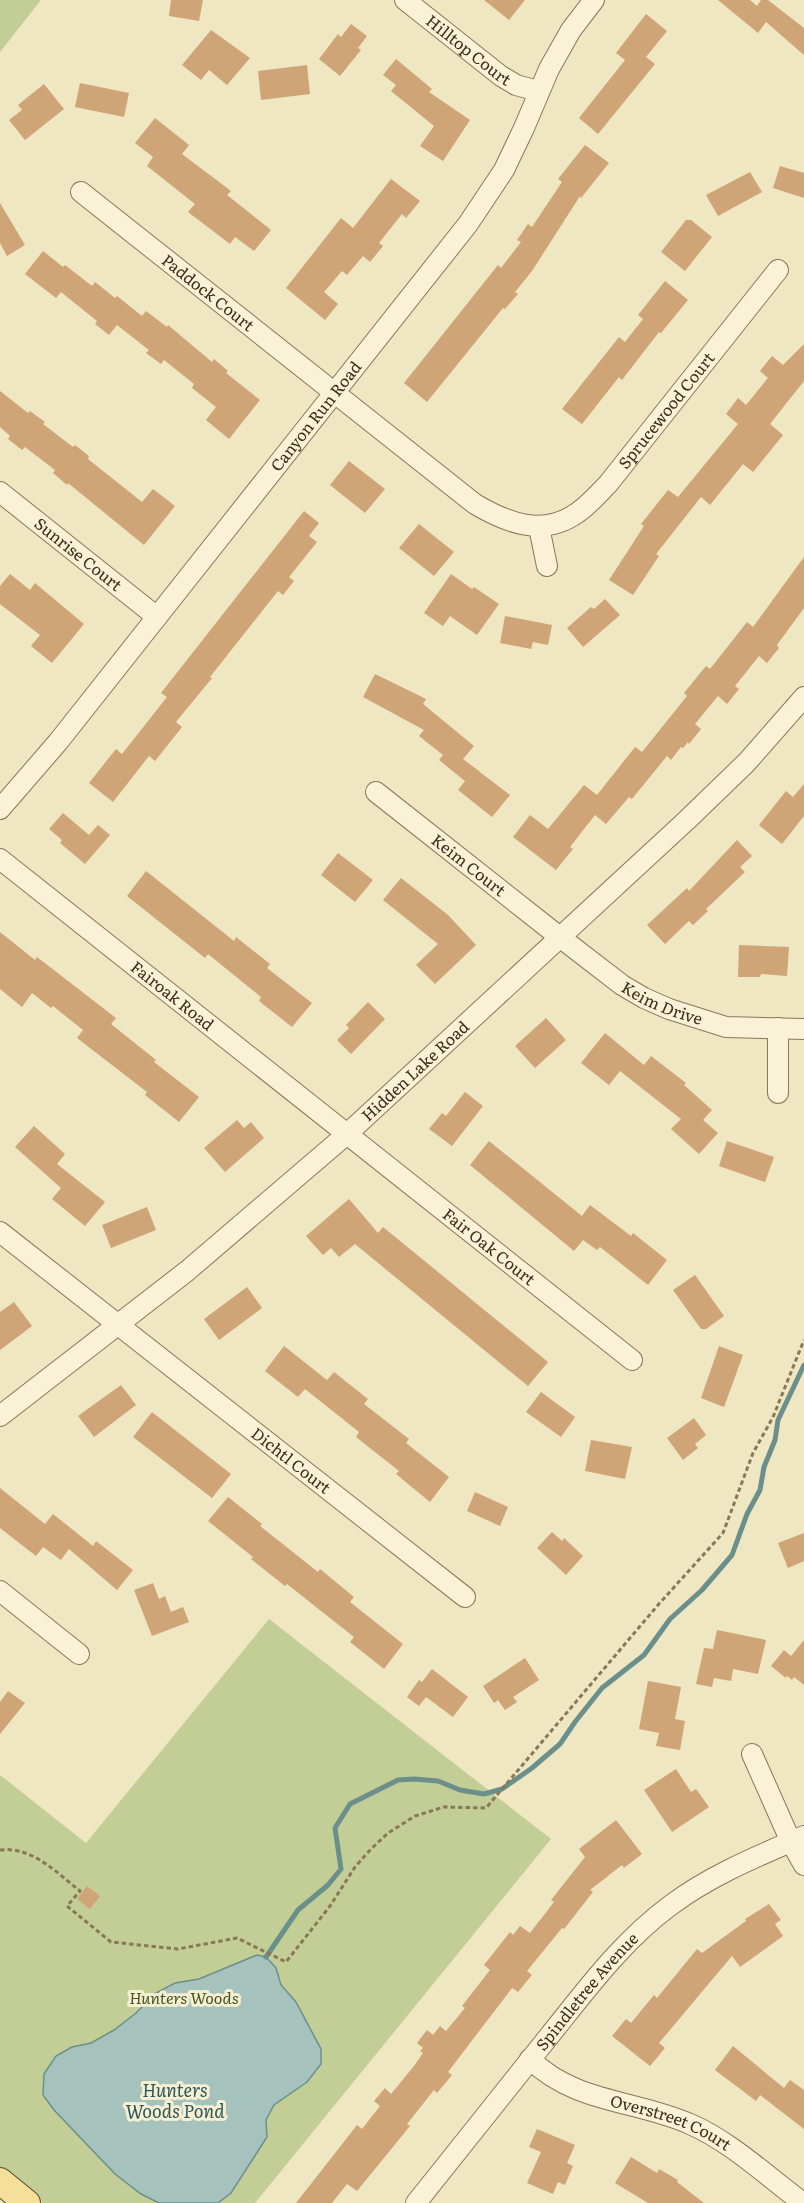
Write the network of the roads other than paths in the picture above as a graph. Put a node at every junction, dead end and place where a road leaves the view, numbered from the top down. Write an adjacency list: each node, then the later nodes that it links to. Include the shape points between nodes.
1 (405, 0): 3 (street, Hilltop Court, via 501,76)
2 (594, 0): 3 (street, Canyon Run Road, via 570,30)
3 (538, 91): 6 (street, Canyon Run Road, via 493,189)
4 (81, 192): 6 (street, Paddock Court)
5 (778, 270): 8 (street, Sprucewood Court, via 608,484 577,514)
6 (335, 393): 8 (street, Sprucewood Court, via 475,504 505,520); 10 (street, Canyon Run Road)
7 (0, 492): 10 (street, Sunrise Court)
8 (539, 527): 9 (street)
9 (547, 566)
10 (158, 617): 13 (street, Canyon Run Road)
11 (804, 696): 15 (street, Hidden Lake Road, via 747,762)
12 (376, 792): 15 (street, Keim Court)
13 (0, 809)
14 (0, 859): 19 (street, Fairoak Road)
15 (561, 938): 16 (street, Keim Drive, via 622,985 652,1002 726,1027); 19 (street, Hidden Lake Road)
16 (778, 1028): 17 (street, Keim Drive); 18 (street)
17 (804, 1029)
18 (778, 1093)
19 (347, 1134): 21 (street, Hidden Lake Road, via 187,1271); 22 (street, Fair Oak Court)
20 (0, 1232): 21 (street, Dichtl Court)
21 (118, 1324): 23 (street, Hidden Lake Road); 25 (street, Dichtl Court)
22 (632, 1360)
23 (0, 1416)
24 (0, 1591): 26 (street)
25 (465, 1597)
26 (79, 1654)
27 (752, 1754): 28 (street)
28 (797, 1839): 29 (street); 30 (street, Spindletree Avenue, via 717,1876 641,1929)
29 (804, 1865)
30 (530, 2059): 33 (street, Spindletree Avenue); 34 (street, Overstreet Court, via 556,2080 575,2089 665,2114 707,2132)
31 (0, 2181): 32 (main road)
32 (27, 2203)
33 (416, 2203)
34 (802, 2203)

